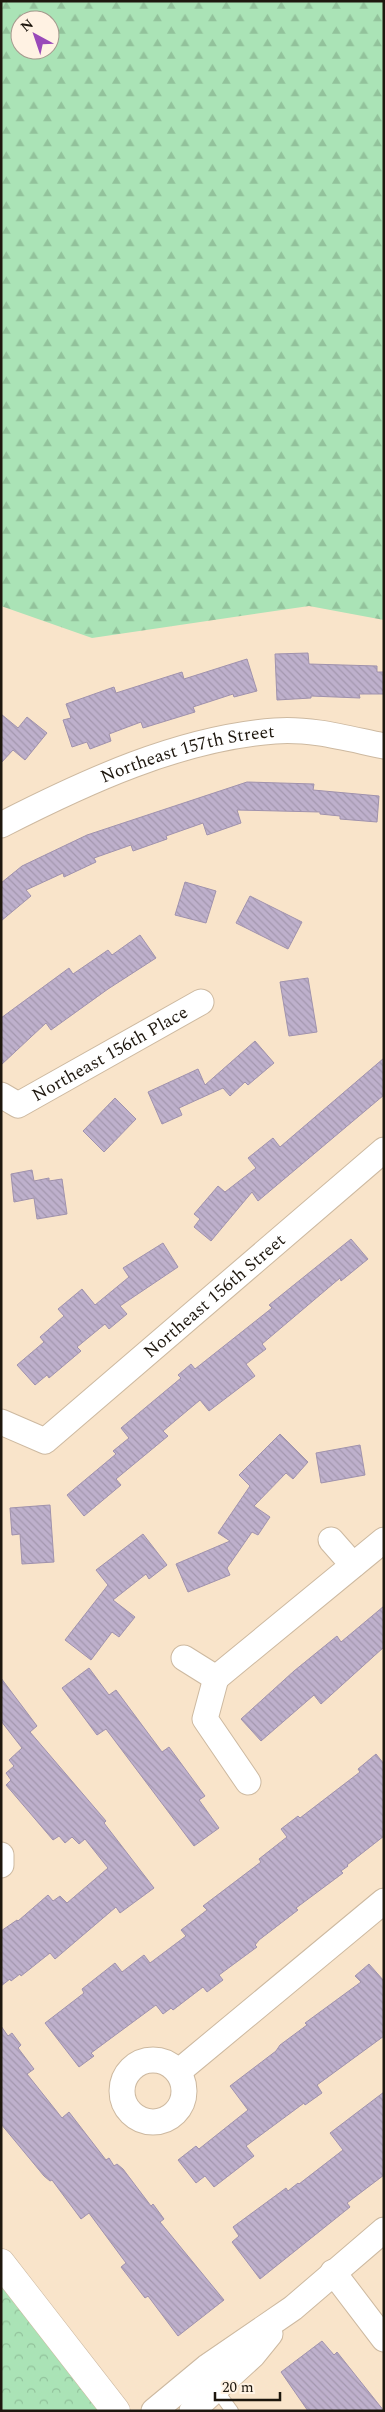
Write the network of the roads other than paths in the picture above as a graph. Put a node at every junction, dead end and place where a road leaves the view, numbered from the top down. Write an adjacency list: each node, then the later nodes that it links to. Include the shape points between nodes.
1 (384, 746): 2 (street, Northeast 157th Street, via 333,735 277,730 220,738 142,762 68,791)
2 (1, 825)
3 (201, 1002): 4 (street, Northeast 156th Place)
4 (9, 1100)
5 (384, 1150): 6 (street, Northeast 156th Street, via 45,1441)
6 (1, 1422)
7 (331, 1540): 9 (street)
8 (384, 1540): 9 (street)
9 (353, 1565): 11 (street)
10 (184, 1658): 11 (street)
11 (216, 1678): 12 (street, via 205,1719)
12 (248, 1782)
13 (1, 1855): 14 (street)
14 (1, 1865)
15 (382, 1906): 16 (street)
16 (178, 2072)
17 (384, 2230): 19 (street)
18 (1, 2263): 23 (street)
19 (333, 2272): 20 (street); 21 (street)
20 (293, 2308): 22 (street, via 253,2355); 24 (street, via 207,2366)
21 (384, 2339)
22 (216, 2389): 25 (street); 26 (lane)
23 (116, 2411)
24 (154, 2411)
25 (192, 2411)
26 (232, 2411)

